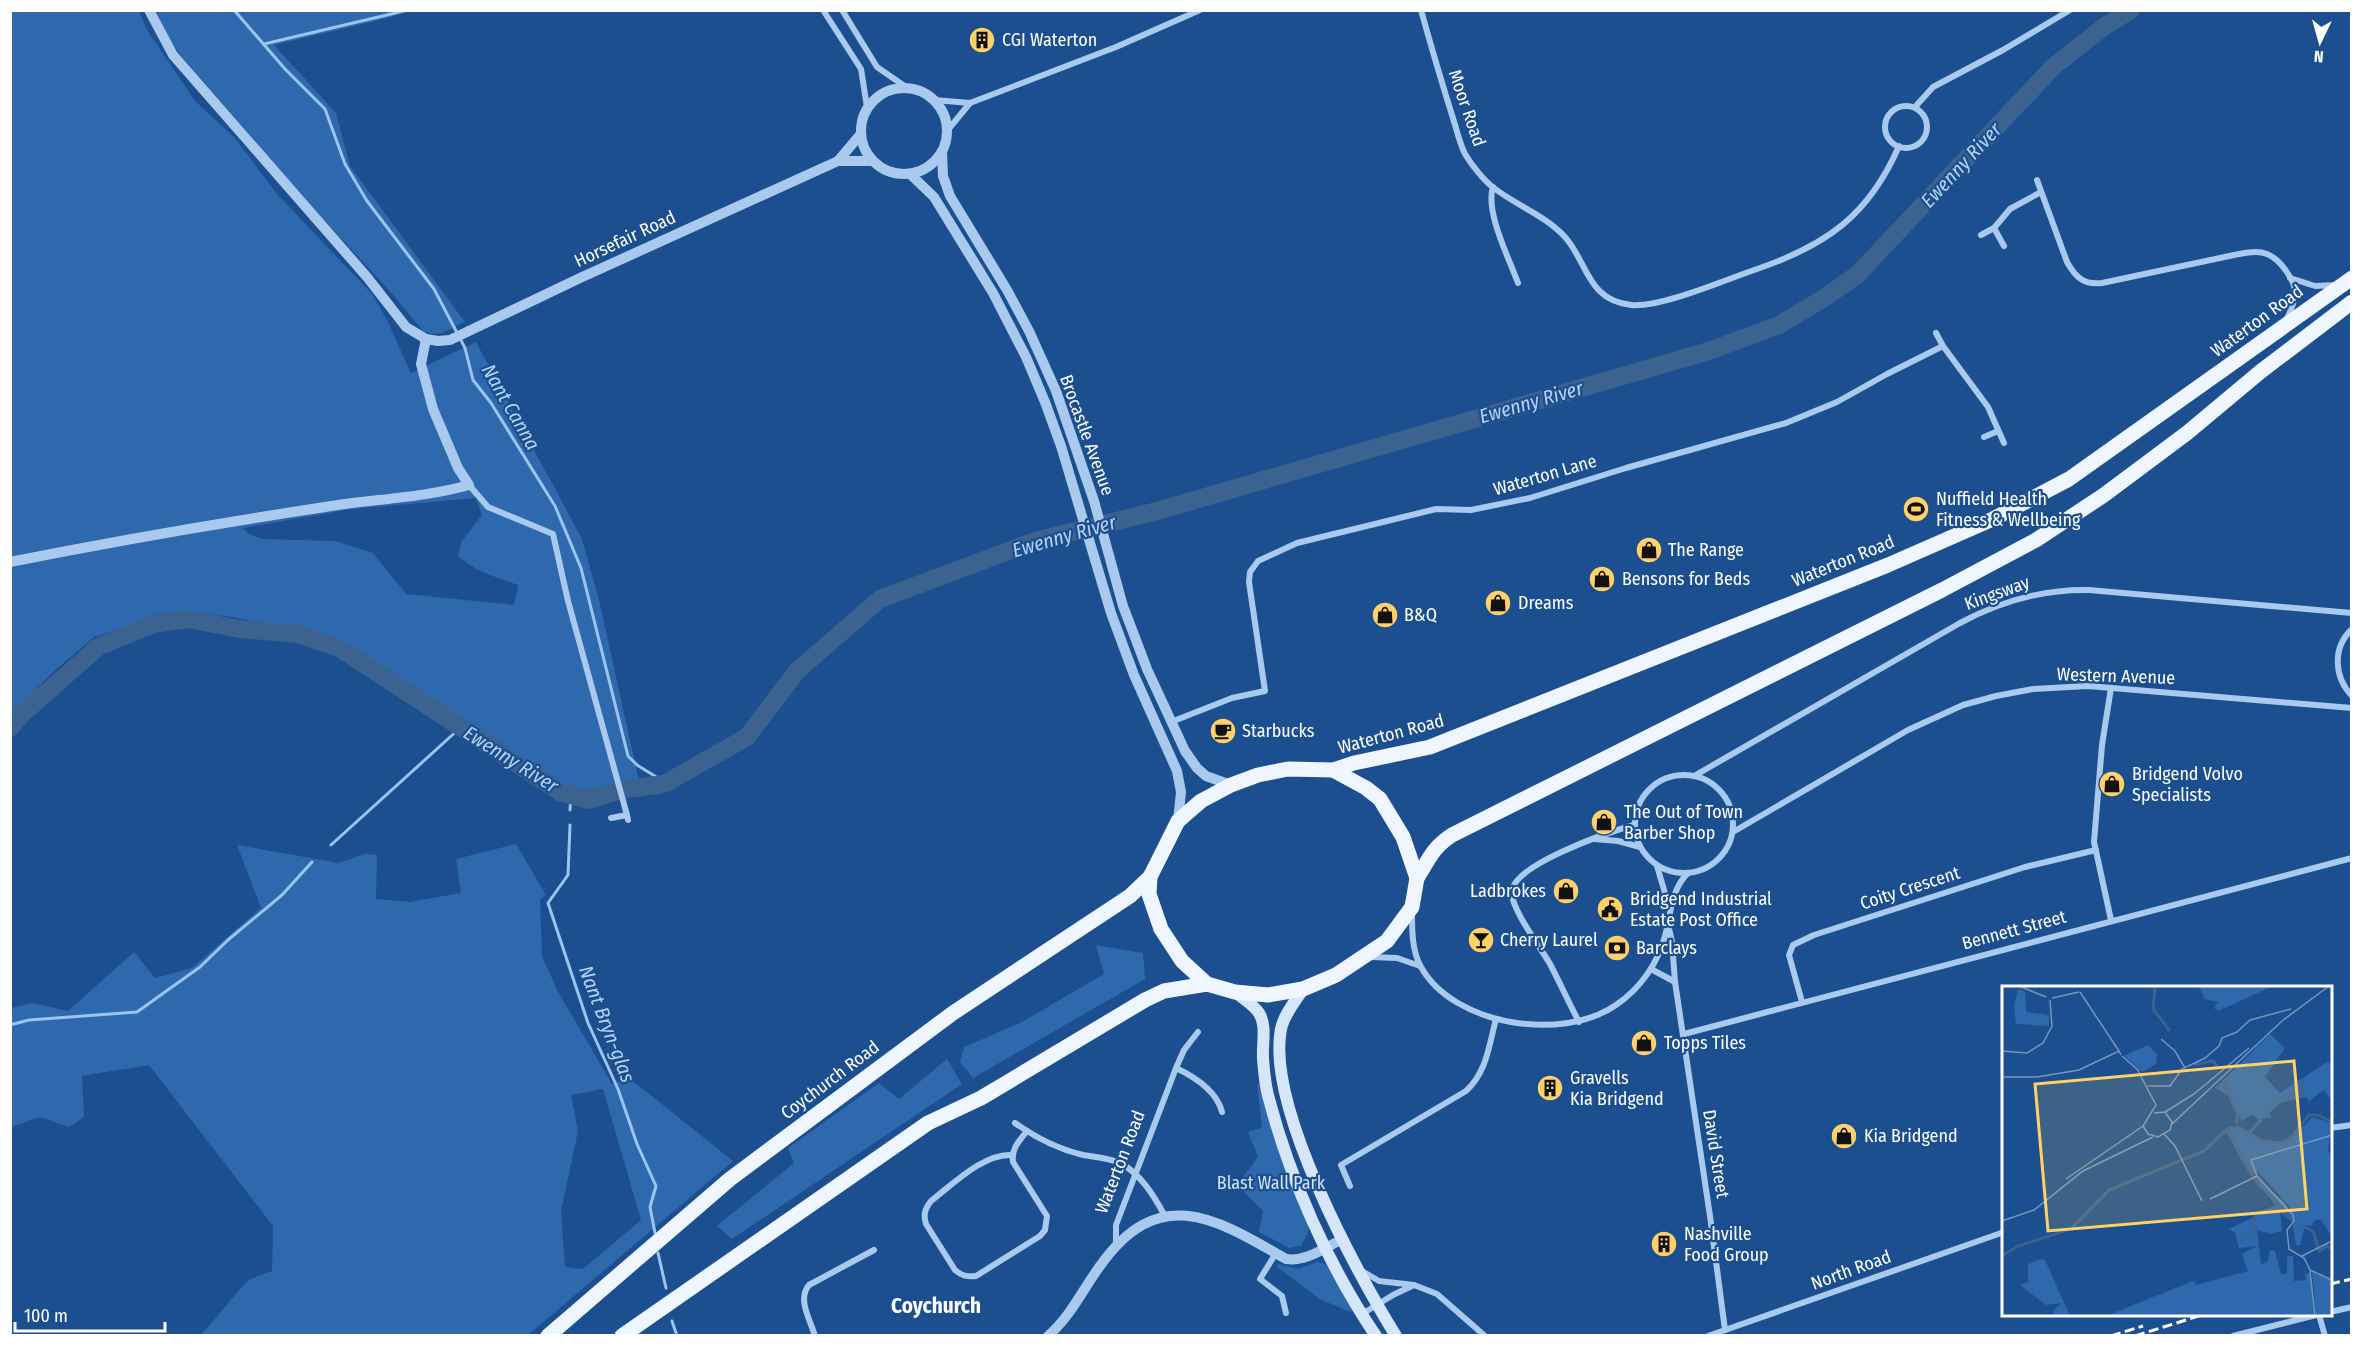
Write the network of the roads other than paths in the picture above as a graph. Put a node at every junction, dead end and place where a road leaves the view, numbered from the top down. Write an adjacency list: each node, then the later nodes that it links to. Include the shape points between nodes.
1 (149, 10): 31 (street, via 167,46 186,70 406,327)
2 (823, 10): 10 (street, via 861,69)
3 (842, 10): 7 (street, via 877,67)
4 (1200, 10): 9 (street)
5 (1421, 10): 20 (street, Moor Road, via 1465,153)
6 (2070, 10): 11 (street, via 1933,87)
7 (906, 87): 8 (street); 10 (street, via 884,92)
8 (934, 100): 9 (street); 12 (street)
9 (970, 103): 12 (street)
10 (867, 107): 13 (street)
11 (1915, 107): 14 (street, via 1927,122 1926,134 1911,147); 14 (street, via 1894,109 1886,121 1887,135)
12 (947, 131): 15 (street)
13 (860, 135): 16 (street, Horsefair Road); 17 (street)
14 (1899, 146): 20 (street, Moor Road, via 1869,200 1816,244 1792,257 1657,303 1632,305 1611,299 1594,286 1566,239 1548,222)
15 (942, 152): 18 (street, via 934,163); 43 (street, Brocastle Avenue, via 943,177 950,195 1029,331 1056,391 1094,501 1123,606)
16 (838, 161): 17 (street, Horsefair Road); 31 (street, Horsefair Road, via 485,325 450,340)
17 (872, 161): 18 (street, via 890,172)
18 (910, 174): 48 (street, Brocastle Avenue, via 934,197 957,233 1026,357 1057,435 1111,613 1177,771 1181,792)
19 (2037, 180): 21 (street)
20 (1492, 188): 27 (street, via 1492,212)
21 (2041, 192): 22 (street, via 2010,209); 25 (street, via 2067,262 2085,283 2102,283 2250,252 2268,254)
22 (1994, 228): 23 (street); 24 (street)
23 (1981, 235)
24 (2004, 246)
25 (2290, 278): 26 (street, via 2314,286); 29 (street, via 2295,298)
26 (2346, 281): 29 (main road, Waterton Road)
27 (1518, 283)
28 (2352, 302): 58 (main road, via 2178,440 2036,540 1452,836 1431,852)
29 (2286, 325): 44 (main road, Waterton Road, via 2069,479 1993,519 1888,565 1430,747)
30 (1936, 333): 32 (street)
31 (426, 339): 36 (street, via 420,364 433,409)
32 (1943, 346): 33 (street, via 1988,407); 43 (street, Waterton Lane, via 1837,402 1786,423 1530,498 1472,510 1436,509 1405,516 1297,543 1258,561 1250,572 1249,582 1265,691 1232,698)
33 (1998, 431): 34 (street); 35 (street)
34 (1984, 437)
35 (2004, 443)
36 (469, 485): 37 (street, via 169,531); 47 (street, via 488,507 553,534 628,818)
37 (10, 562)
38 (2352, 613): 45 (street, Kingsway, via 2089,590 2030,595 1960,622)
39 (2352, 629): 41 (street, via 2339,650 2337,672)
40 (2111, 688): 42 (street, Western Avenue); 50 (street, Western Avenue, via 2033,689 1963,705 1900,734); 53 (street, via 2102,745)
41 (2352, 696)
42 (2352, 708)
43 (1171, 722): 46 (street, Brocastle Avenue, via 1197,768 1206,776)
44 (1333, 770): 46 (main road, via 1288,769); 58 (main road, via 1380,799 1403,837)
45 (1694, 776): 49 (street, via 1678,775 1653,785 1636,810); 50 (street, via 1709,782 1725,797)
46 (1231, 785): 48 (main road, via 1201,801)
47 (611, 818)
48 (1178, 821): 57 (main road)
49 (1634, 825): 51 (street); 52 (street)
50 (1733, 832): 56 (street, via 1723,854 1713,864)
51 (1591, 839): 52 (street); 72 (street, via 1520,877 1513,885 1512,899)
52 (1640, 847): 55 (street)
53 (2096, 850): 61 (street); 70 (street, Coity Crescent, via 2025,867 1793,945 1789,955)
54 (2352, 858): 61 (street, Bennett Street)
55 (1658, 866): 56 (street); 60 (street)
56 (1688, 873): 60 (street)
57 (1150, 877): 67 (main road, via 1149,894 1161,929 1182,961); 101 (main road, Coychurch Road, via 1130,896 952,1013 730,1179)
58 (1417, 878): 59 (main road)
59 (1412, 907): 63 (main road, via 1387,941); 64 (street, via 1413,937)
60 (1669, 907): 62 (street)
61 (2111, 920): 70 (street, Bennett Street)
62 (1668, 922): 65 (street); 66 (street, David Street)
63 (1364, 958): 64 (street, via 1384,956); 68 (main road)
64 (1420, 966): 71 (street, via 1446,995)
65 (1651, 969): 66 (street); 72 (street, via 1617,1005)
66 (1675, 982): 74 (street, David Street)
67 (1207, 984): 69 (main road); 102 (main road, via 1154,996 981,1098 928,1124)
68 (1303, 989): 69 (main road, via 1268,995); 86 (main road, via 1281,1031 1285,1093 1302,1148)
69 (1235, 992): 88 (main road, via 1259,1012 1266,1089 1273,1116)
70 (1802, 1002): 74 (street, Bennett Street)
71 (1496, 1019): 72 (street, via 1551,1026); 83 (street, via 1475,1083 1341,1165)
72 (1579, 1022)
73 (1198, 1032): 75 (street, Waterton Road)
74 (1684, 1034): 100 (street, David Street)
75 (1176, 1068): 76 (street, via 1219,1100); 82 (street, Waterton Road)
76 (1222, 1112)
77 (1015, 1123): 80 (street)
78 (2352, 1125): 79 (street)
79 (2332, 1128)
80 (1027, 1131): 81 (street); 82 (street, via 1058,1148 1119,1163)
81 (1012, 1155): 81 (street, via 985,1161 926,1208 926,1224 960,1275 976,1276 1045,1230 1047,1216 1016,1168)
82 (1136, 1175): 84 (street); 87 (street, Waterton Road, via 1116,1225)
83 (1350, 1186)
84 (1165, 1216): 87 (street, via 1144,1223); 90 (street, via 1216,1221)
85 (2002, 1233): 100 (street, North Road)
86 (1343, 1239): 88 (street); 91 (main road)
87 (1116, 1243): 104 (street, via 1067,1316)
88 (1326, 1246): 90 (street, via 1296,1260); 97 (main road)
89 (874, 1250): 103 (street, via 804,1291 803,1300)
90 (1275, 1253): 96 (street, via 1260,1279 1282,1296)
91 (1360, 1270): 92 (street, via 1379,1281); 93 (main road)
92 (1414, 1285): 93 (street); 107 (street, via 1437,1294)
93 (1377, 1305): 97 (street); 106 (main road)
94 (2352, 1307): 95 (street)
95 (2332, 1312)
96 (1286, 1313)
97 (1361, 1314): 105 (main road)
98 (2316, 1316): 109 (street)
99 (2320, 1316): 110 (street)
100 (1725, 1330): 108 (street, North Road)
101 (549, 1335)
102 (622, 1335)
103 (815, 1335)
104 (1048, 1335)
105 (1376, 1335)
106 (1396, 1335)
107 (1485, 1335)
108 (1708, 1335)
109 (2233, 1335)
110 (2325, 1335)

